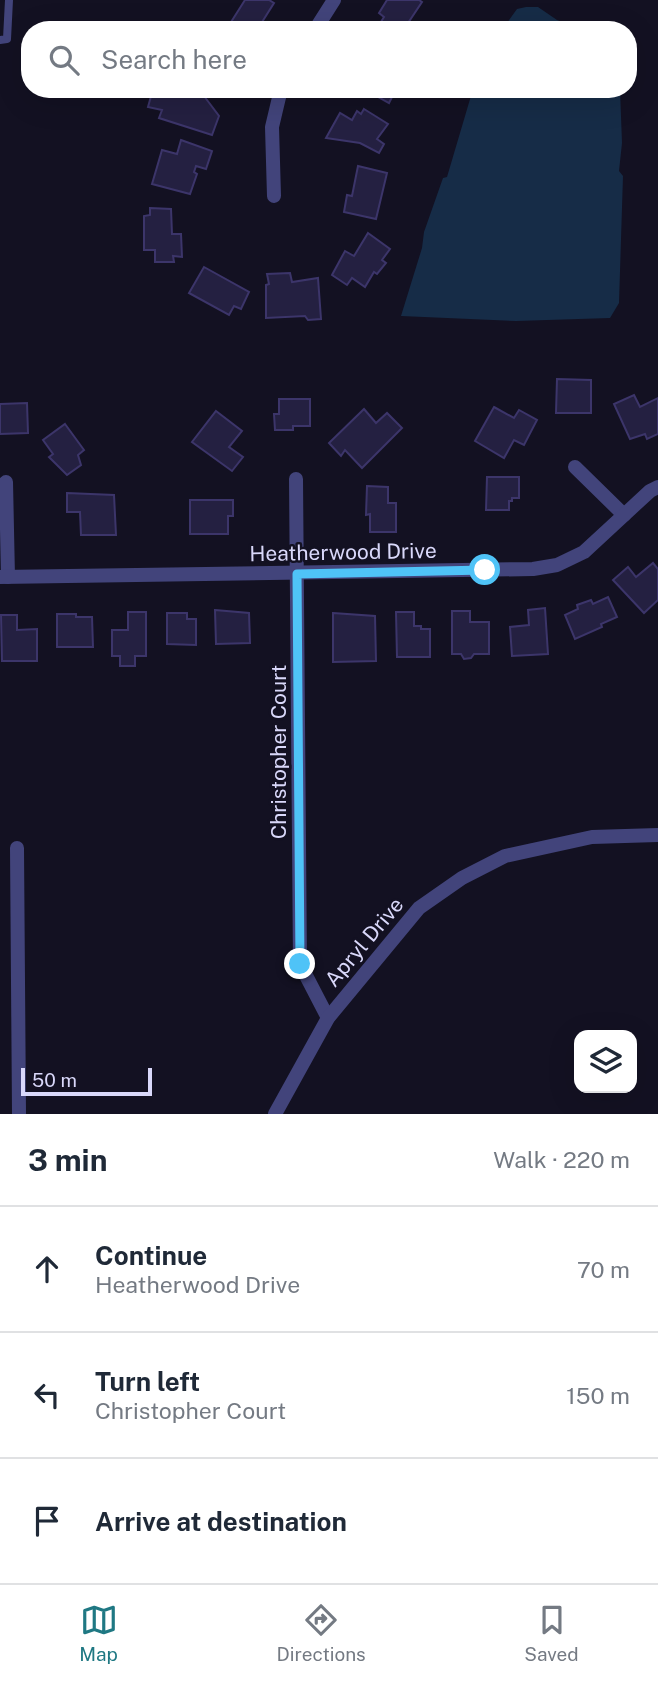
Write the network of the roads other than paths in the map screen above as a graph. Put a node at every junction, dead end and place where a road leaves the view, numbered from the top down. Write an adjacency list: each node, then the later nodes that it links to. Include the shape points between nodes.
1 (334, 0): 3 (street)
2 (6, 4): 4 (lane, via 7,38)
3 (321, 21)
4 (0, 40)
5 (279, 98): 6 (street, via 272,127)
6 (274, 196)
7 (575, 467): 11 (street)
8 (296, 480): 12 (street, Christopher Court)
9 (6, 482): 13 (street)
10 (658, 487): 11 (street, Heatherwood Drive)
11 (624, 516): 12 (street, Heatherwood Drive, via 584,552 557,565)
12 (297, 574): 13 (street, Heatherwood Drive); 16 (street, Christopher Court, via 300,964)
13 (4, 577)
14 (658, 835): 16 (street, Apryl Drive, via 592,837 549,845 505,856 462,878 419,908)
15 (17, 848): 17 (street)
16 (328, 1018): 18 (street, Apryl Drive)
17 (19, 1114)
18 (275, 1114)

